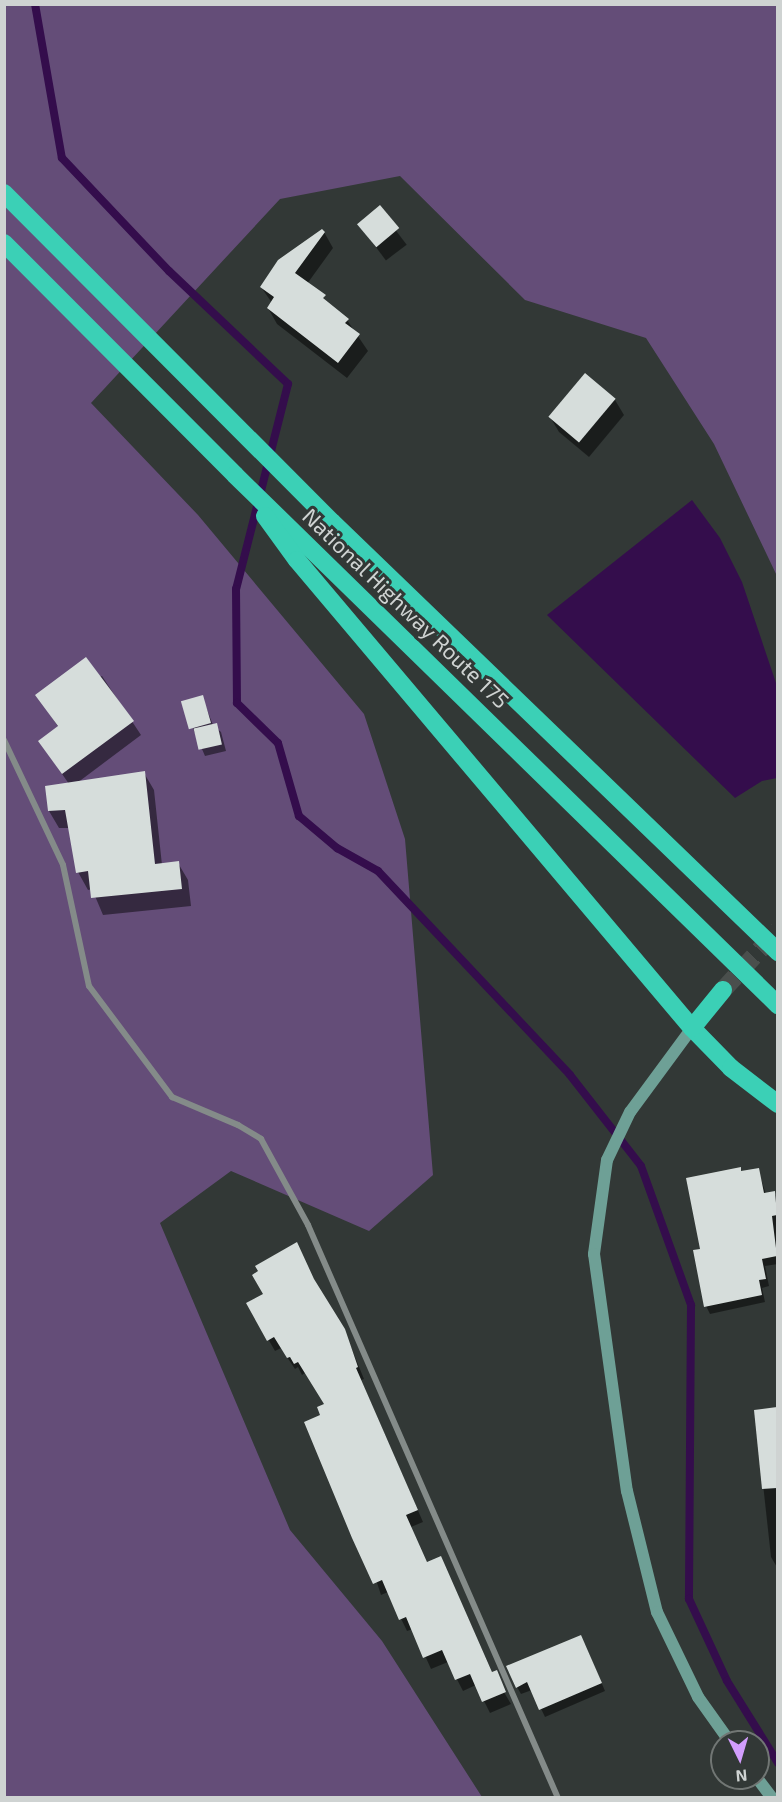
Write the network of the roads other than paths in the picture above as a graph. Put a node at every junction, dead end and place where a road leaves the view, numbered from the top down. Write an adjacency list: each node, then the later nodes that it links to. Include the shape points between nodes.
1 (4, 193): 5 (highway, National Highway Route 175, via 332,522)
2 (4, 243): 3 (highway, National Highway Route 175)
3 (235, 475): 7 (highway, National Highway Route 175); 8 (highway, via 297,560)
4 (4, 740): 11 (street, via 63,865 89,986 171,1097 261,1139 308,1225)
5 (777, 952)
6 (723, 990): 8 (highway)
7 (777, 1005)
8 (692, 1028): 9 (highway, via 731,1068); 10 (street, via 630,1112 607,1160 594,1254 627,1491 657,1612 698,1697)
9 (777, 1104)
10 (721, 1730)
11 (558, 1797)

